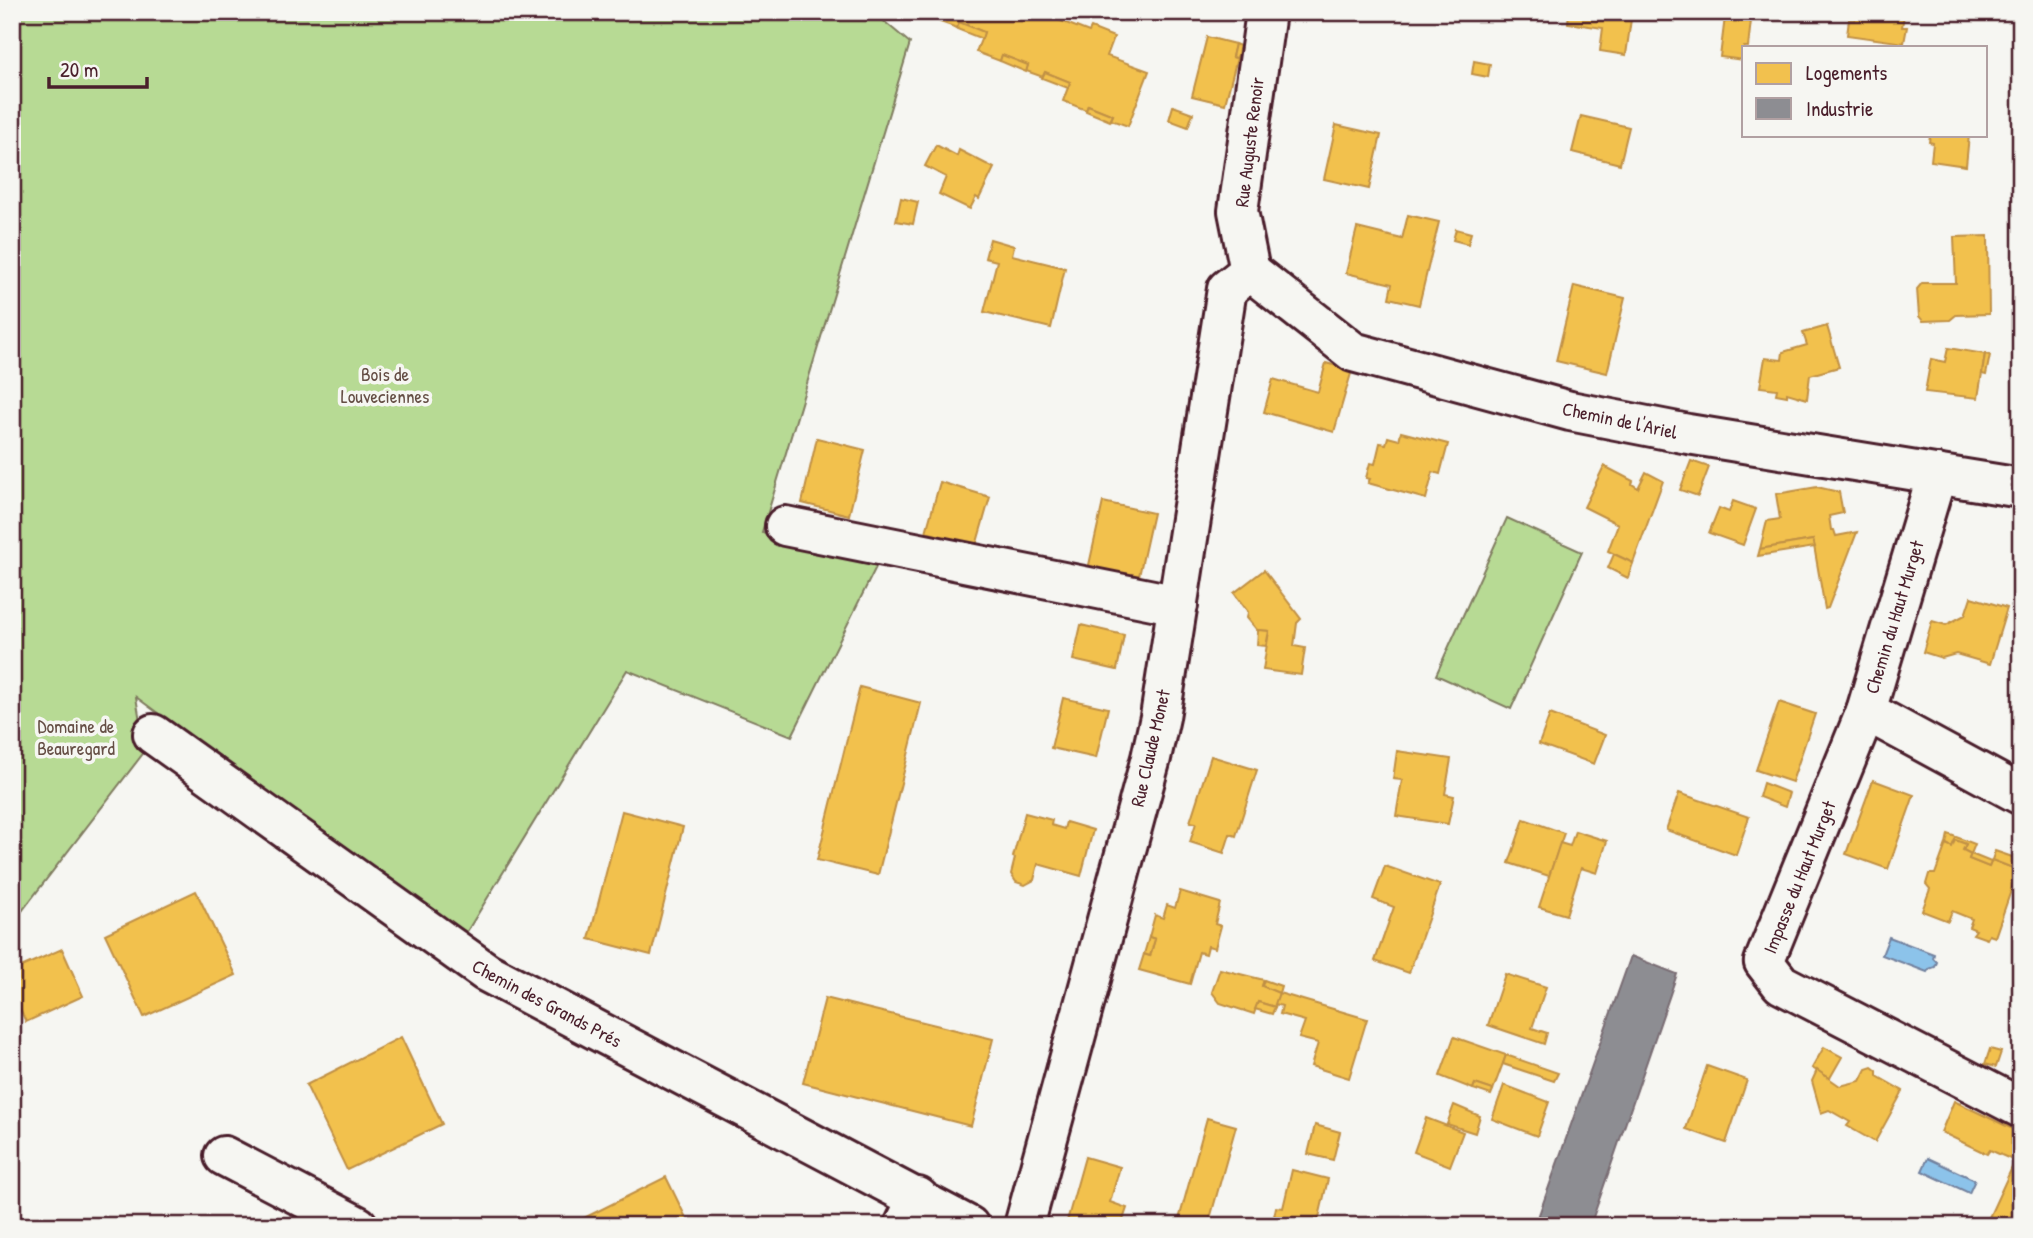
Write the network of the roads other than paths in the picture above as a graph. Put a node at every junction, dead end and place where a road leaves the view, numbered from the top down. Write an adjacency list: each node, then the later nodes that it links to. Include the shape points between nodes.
1 (1266, 12): 2 (street, Rue Auguste Renoir, via 1238,211)
2 (1250, 271): 3 (street, Chemin de l'Ariel, via 1353,352 1570,411); 6 (street, Rue Claude Monet, via 1227,289)
3 (1937, 474): 4 (street, Chemin de l'Ariel); 7 (street, Chemin du Haut Murget)
4 (2021, 488)
5 (785, 526): 6 (street)
6 (1178, 604): 15 (street, Rue Claude Monet, via 1151,758)
7 (1866, 711): 9 (street, Chemin du Haut Murget); 10 (street, Impasse du Haut Murget, via 1764,962 1781,984)
8 (153, 734): 12 (street, Chemin des Grands Prés, via 485,972)
9 (2021, 795)
10 (2021, 1108)
11 (224, 1156): 13 (street)
12 (911, 1211): 14 (street, Chemin des Grands Prés)
13 (358, 1226)
14 (969, 1226)
15 (1024, 1226)

